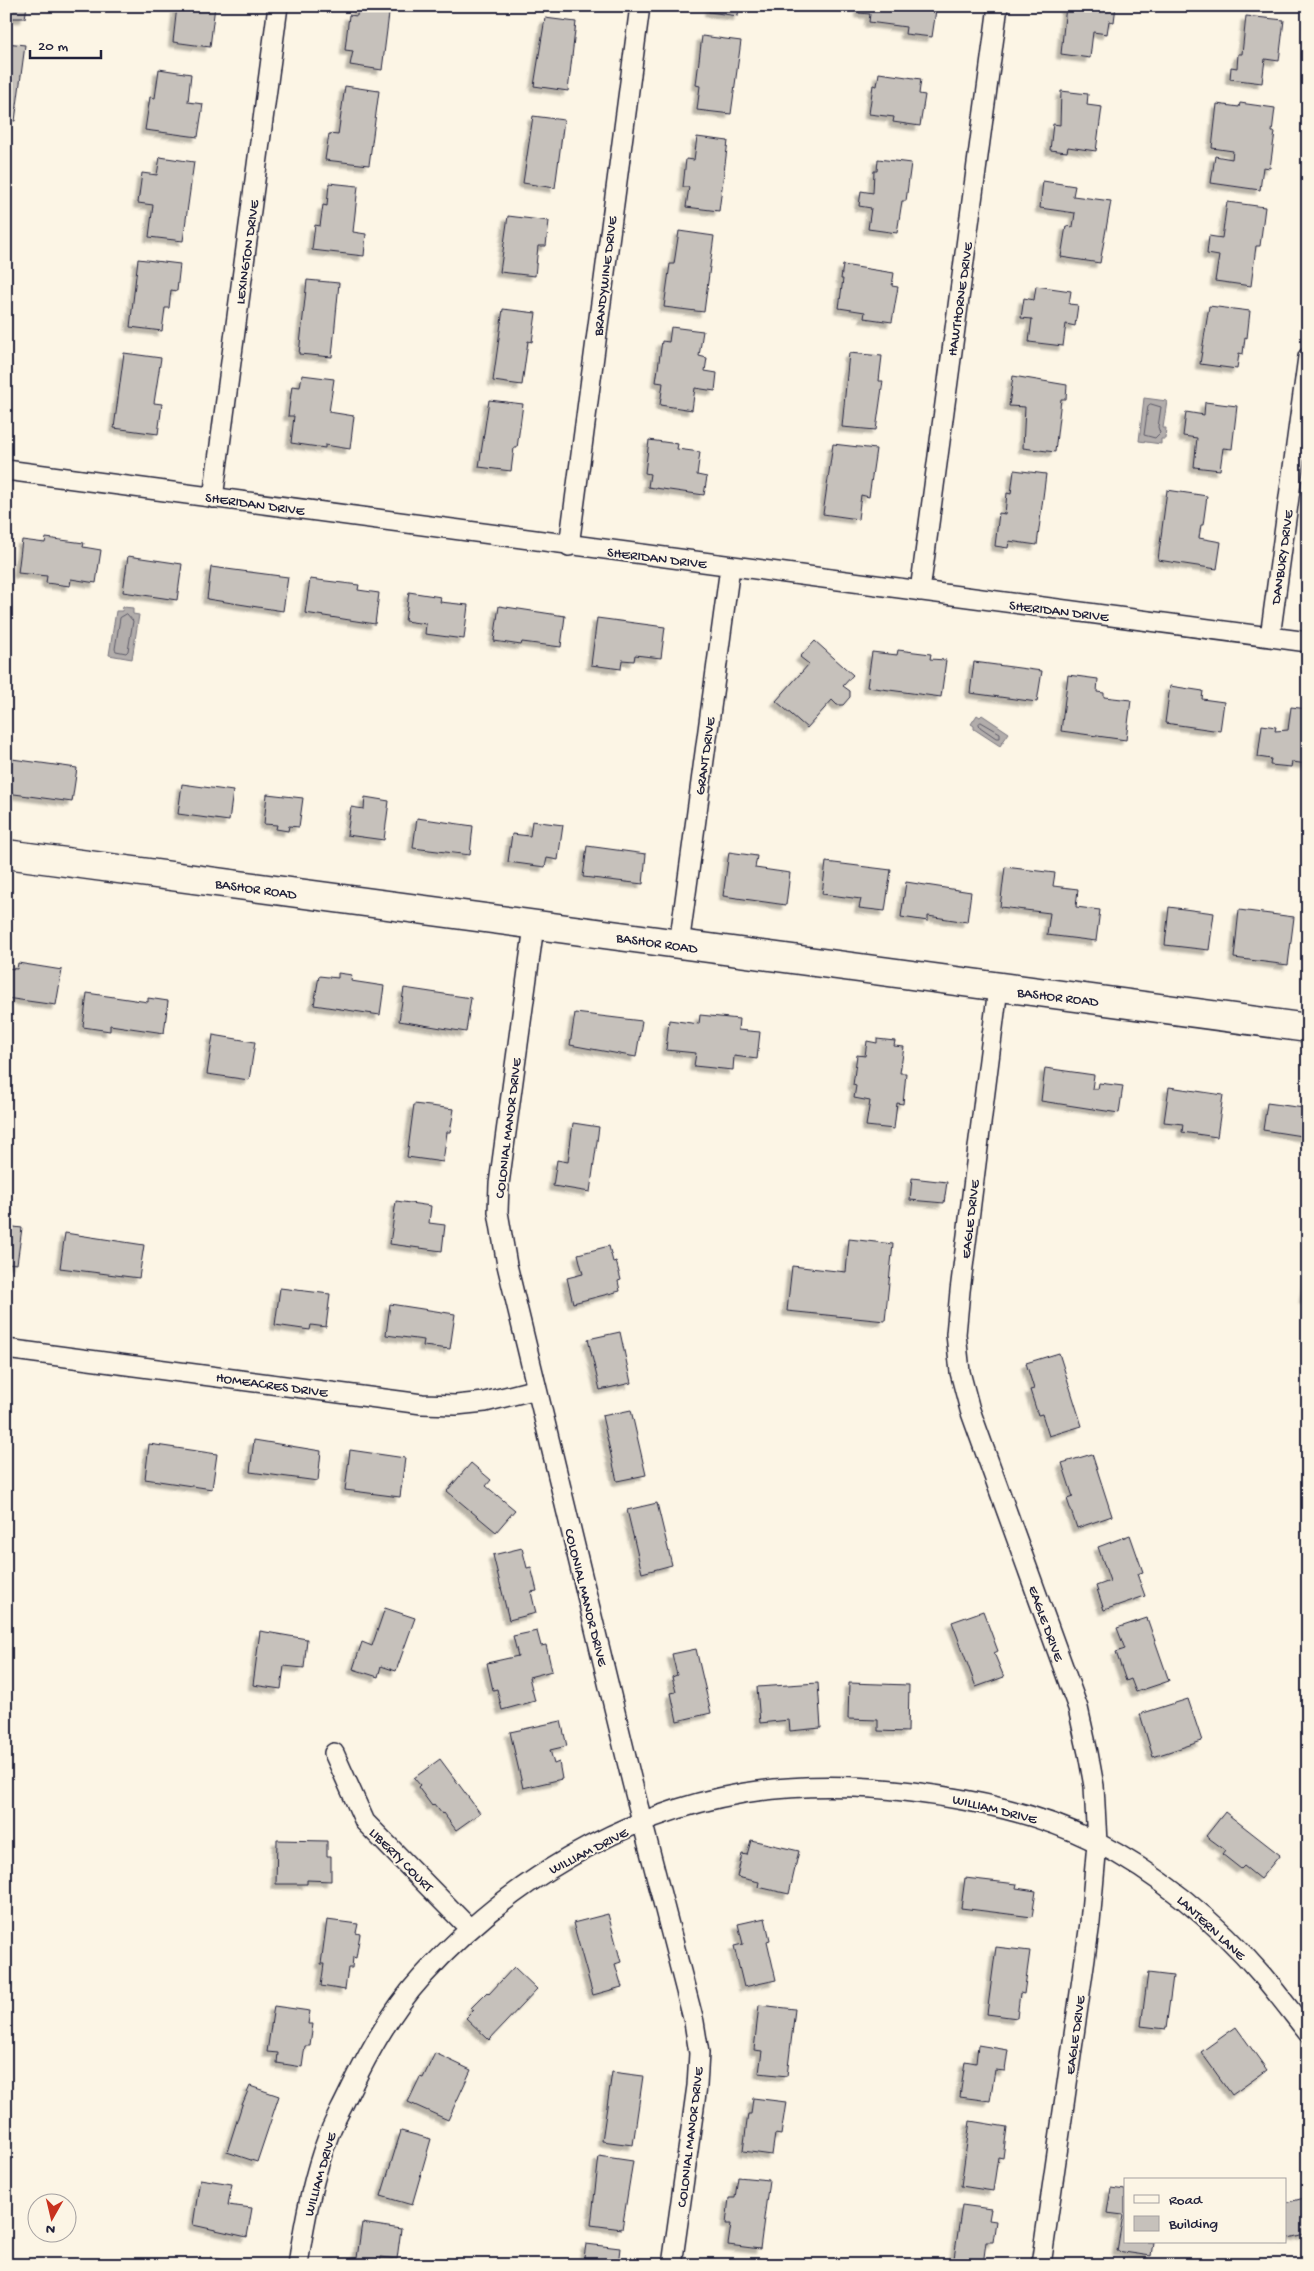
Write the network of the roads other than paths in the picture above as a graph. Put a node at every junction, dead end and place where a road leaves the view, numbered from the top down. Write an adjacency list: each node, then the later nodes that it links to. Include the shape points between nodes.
1 (278, 6): 6 (street, LEXINGTON DRIVE)
2 (640, 6): 7 (street, BRANDYWINE DRIVE)
3 (998, 6): 9 (street, HAWTHORNE DRIVE)
4 (1308, 357): 10 (street, DANBURY DRIVE)
5 (6, 470): 6 (street, SHERIDAN DRIVE)
6 (213, 498): 7 (street, SHERIDAN DRIVE)
7 (569, 546): 8 (street, SHERIDAN DRIVE)
8 (730, 567): 9 (street, SHERIDAN DRIVE); 14 (street, GRANT DRIVE)
9 (920, 591): 10 (street, SHERIDAN DRIVE)
10 (1270, 637): 11 (street, SHERIDAN DRIVE)
11 (1308, 642)
12 (6, 854): 13 (street, BASHOR ROAD)
13 (534, 926): 14 (street, BASHOR ROAD); 18 (street, COLONIAL MANOR DRIVE, via 502,1155 498,1212 507,1265)
14 (678, 945): 15 (street, BASHOR ROAD)
15 (998, 988): 16 (street, BASHOR ROAD); 21 (street, EAGLE DRIVE, via 960,1291 956,1334 960,1372 987,1459 1078,1708 1094,1786)
16 (1308, 1028)
17 (6, 1349): 18 (street, HOMEACRES DRIVE, via 422,1404 485,1402)
18 (537, 1389): 20 (street, COLONIAL MANOR DRIVE)
19 (334, 1753): 22 (street, LIBERTY COURT, via 365,1822)
20 (642, 1823): 21 (street, WILLIAM DRIVE, via 689,1806 744,1793 805,1787 875,1788 942,1796 1017,1811); 22 (street, WILLIAM DRIVE, via 547,1870); 25 (street, COLONIAL MANOR DRIVE, via 694,2022 699,2053 698,2086)
21 (1097, 1843): 23 (street, LANTERN LANE, via 1152,1875 1200,1913 1261,1974); 26 (street, EAGLE DRIVE, via 1090,1923)
22 (470, 1929): 24 (street, WILLIAM DRIVE, via 420,1979 381,2034 352,2086 327,2140 312,2191)
23 (1308, 2033)
24 (298, 2265)
25 (672, 2265)
26 (1041, 2265)

